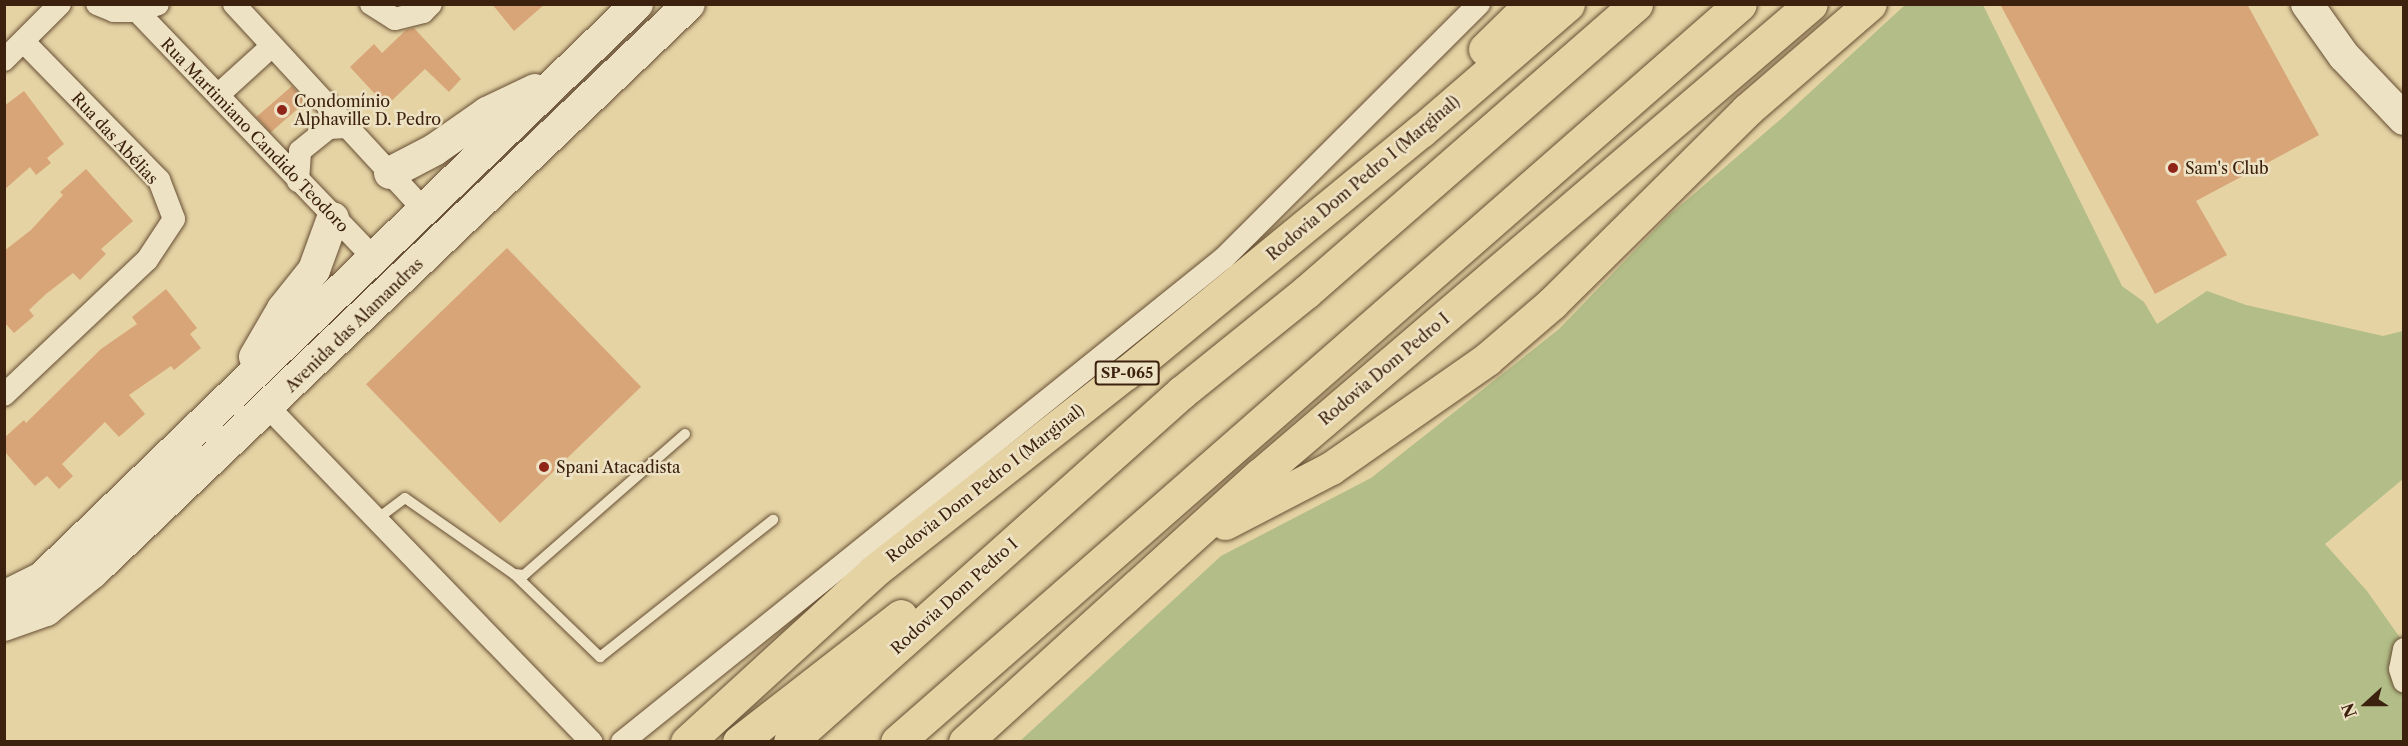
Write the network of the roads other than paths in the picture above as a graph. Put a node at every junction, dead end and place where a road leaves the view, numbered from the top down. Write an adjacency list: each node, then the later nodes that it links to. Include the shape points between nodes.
1 (60, 4): 17 (street)
2 (97, 4): 16 (street, via 114,11)
3 (234, 4): 18 (street)
4 (371, 4): 5 (street, via 395,19 423,12)
5 (431, 4)
6 (637, 4): 20 (street, Avenida das Alamandras)
7 (1479, 4): 44 (street, via 1224,258)
8 (1532, 4): 28 (highway)
9 (1568, 4): 28 (highway, Rodovia Dom Pedro I (Marginal) / SP-065)
10 (1636, 4): 34 (highway, Rodovia Dom Pedro I / SP-065, via 1306,292)
11 (1740, 4): 48 (highway)
12 (1811, 4): 37 (highway, Rodovia Dom Pedro I, via 1261,474)
13 (1870, 4): 37 (highway, via 1747,111 1552,303 1487,359 1331,468)
14 (2307, 4): 22 (street, via 2344,56)
15 (685, 6): 32 (street, Avenida das Alamandras)
16 (148, 8): 21 (street, Rua Martimiano Candido Teodoro)
17 (25, 43): 19 (street); 31 (street, Rua das Abélias, via 159,180 174,219 147,261)
18 (272, 46): 21 (street); 23 (street)
19 (4, 60)
20 (560, 78): 24 (street, via 487,113 434,150); 26 (street, Avenida das Alamandras)
21 (218, 95): 25 (street, Rua Martimiano Candido Teodoro)
22 (2403, 119)
23 (347, 127): 24 (street); 25 (street, via 328,128 300,151)
24 (390, 172): 26 (street)
25 (298, 181): 27 (street, Rua Martimiano Candido Teodoro)
26 (423, 209): 29 (street, Avenida das Alamandras)
27 (333, 218): 29 (street, Rua Martimiano Candido Teodoro); 30 (street, via 314,270 255,356)
28 (1305, 226): 45 (highway, Rodovia Dom Pedro I (Marginal) / SP-065, via 874,571)
29 (374, 258): 30 (street, Avenida das Alamandras)
30 (253, 373): 32 (street); 39 (street, Avenida das Alamandras, via 42,578)
31 (4, 395)
32 (268, 407): 35 (street); 40 (street, Avenida das Alamandras, via 56,603)
33 (685, 434): 38 (lane, via 524,575)
34 (1123, 444): 46 (highway); 47 (highway, Rodovia Dom Pedro I / SP-065)
35 (377, 519): 38 (lane, via 405,498); 43 (street)
36 (773, 520): 38 (lane, via 600,657)
37 (1189, 542): 49 (highway, Rodovia Dom Pedro I)
38 (514, 574)
39 (4, 597)
40 (4, 625)
41 (2403, 649): 42 (street)
42 (2403, 681)
43 (592, 741)
44 (622, 741)
45 (687, 741)
46 (739, 741)
47 (790, 741)
48 (897, 741)
49 (965, 741)

